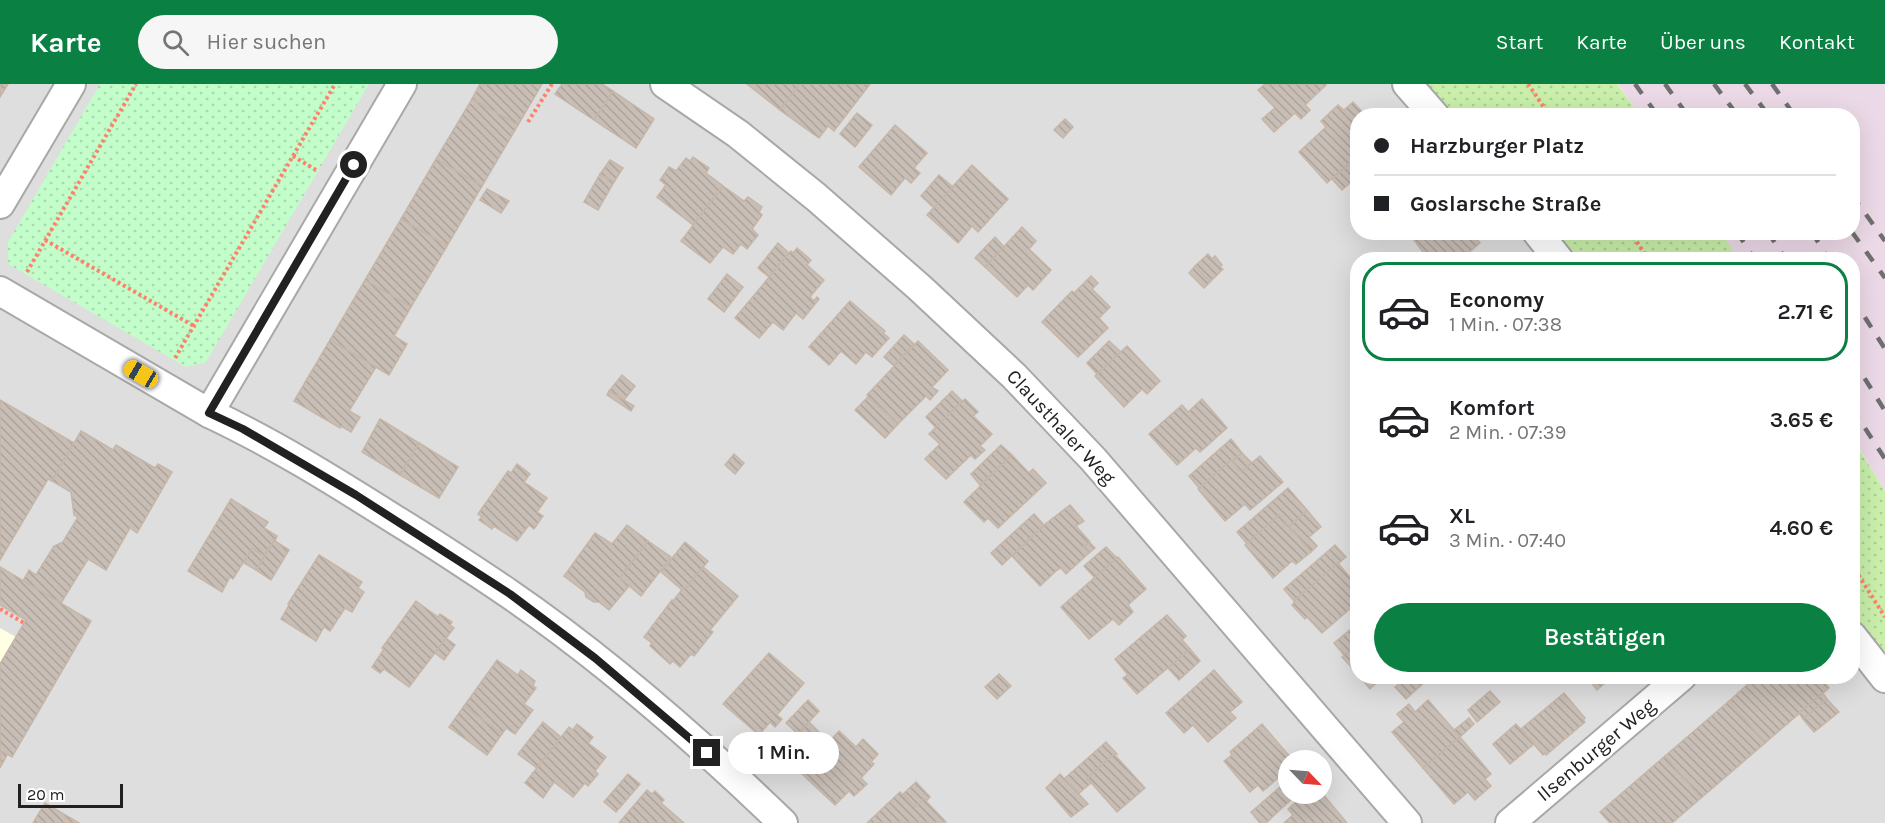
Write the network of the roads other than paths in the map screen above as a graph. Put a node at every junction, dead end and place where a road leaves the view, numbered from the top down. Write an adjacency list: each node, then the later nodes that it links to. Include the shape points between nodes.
1 (71, 84): 6 (street)
2 (402, 84): 10 (street)
3 (665, 84): 15 (street, Clausthaler Weg, via 738,134 816,196 1014,376 1094,459)
4 (1407, 84): 5 (street)
5 (1428, 108)
6 (0, 204)
7 (1543, 240): 8 (street)
8 (1553, 252)
9 (6, 295): 10 (street)
10 (209, 413): 14 (street, via 356,495 510,594 595,658)
11 (1860, 646): 12 (street)
12 (1885, 678)
13 (1673, 684): 16 (street, Ilsenburger Weg)
14 (783, 823)
15 (1407, 823)
16 (1510, 823)

